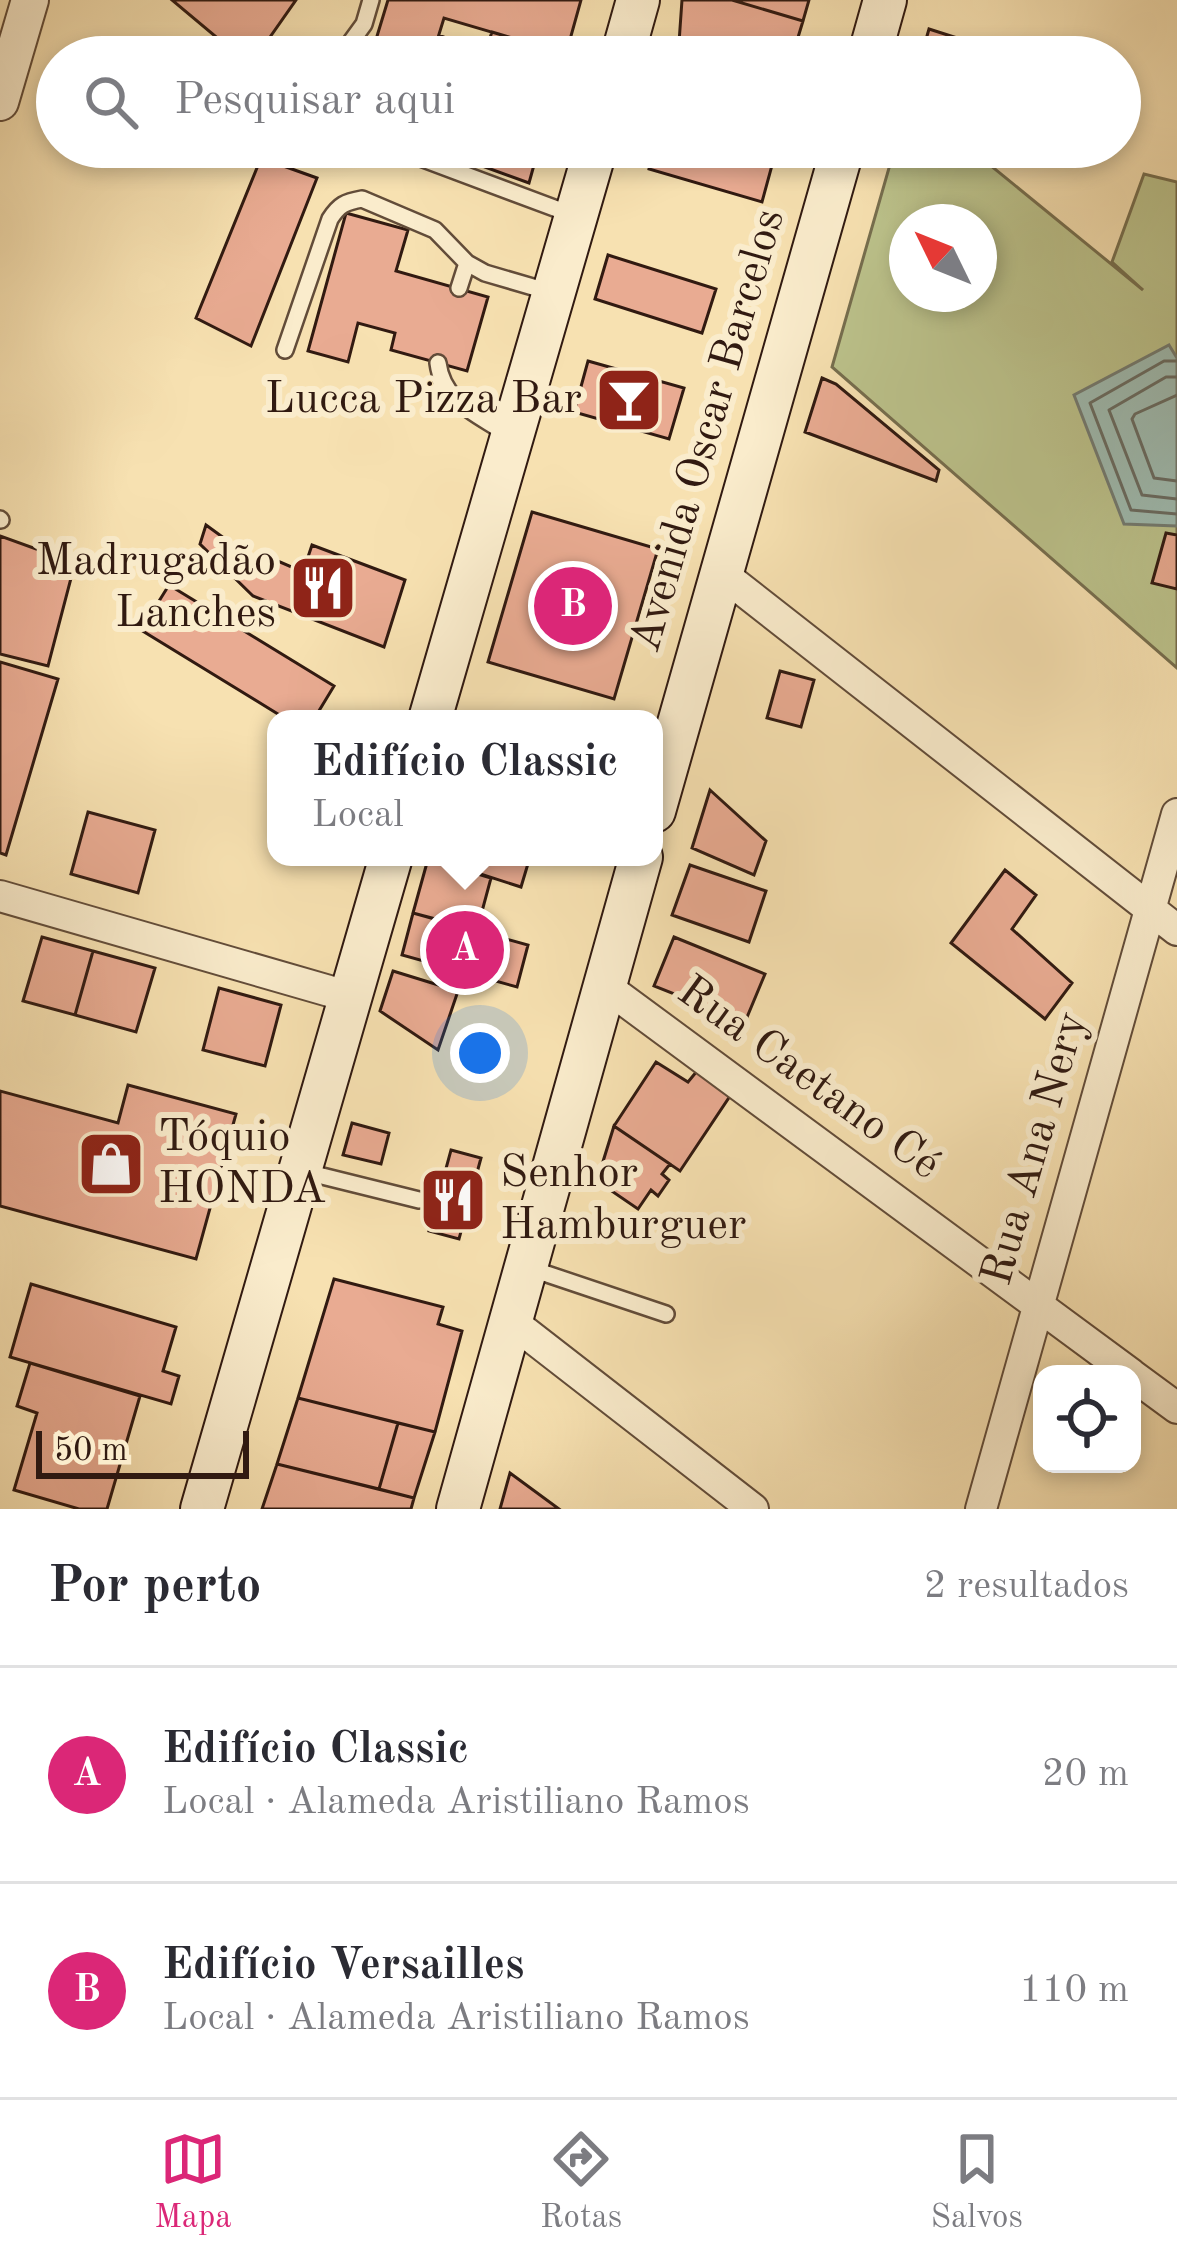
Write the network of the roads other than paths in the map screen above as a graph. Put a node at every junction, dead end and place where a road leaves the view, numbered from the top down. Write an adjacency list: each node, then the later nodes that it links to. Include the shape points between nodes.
1 (30, 0): 8 (street)
2 (371, 0): 5 (lane)
3 (638, 0): 6 (main road)
4 (886, 0): 7 (main road)
5 (355, 36)
6 (628, 36)
7 (875, 36)
8 (0, 102)
9 (447, 168): 12 (lane)
10 (590, 168): 12 (main road)
11 (837, 168): 19 (main road, Avenida Oscar Barcelos)
12 (576, 216): 15 (main road)
13 (467, 263): 14 (lane); 15 (lane); 16 (lane, via 435,230 362,199 339,205)
14 (459, 289)
15 (554, 294): 18 (main road)
16 (285, 350)
17 (438, 363): 18 (lane, via 449,394)
18 (512, 437): 20 (main road)
19 (721, 573): 21 (main road, Avenida Oscar Barcelos); 26 (street)
20 (433, 710)
21 (663, 780)
22 (1177, 814): 26 (street, Rua Ana Nery)
23 (388, 866): 29 (main road)
24 (638, 866): 28 (main road)
25 (0, 896): 29 (street)
26 (1150, 908): 27 (street); 33 (street, Rua Ana Nery)
27 (1177, 930)
28 (605, 986): 32 (main road); 33 (street, Rua Caetano Cé)
29 (350, 997): 30 (main road)
30 (300, 1171): 31 (lane); 39 (main road)
31 (419, 1200)
32 (526, 1267): 34 (lane); 35 (main road)
33 (1038, 1306): 36 (street, Rua Caetano Cé); 42 (street, Rua Ana Nery)
34 (666, 1314)
35 (511, 1321): 40 (main road); 41 (street)
36 (1119, 1365)
37 (1141, 1381): 38 (street, Rua Caetano Cé)
38 (1177, 1408)
39 (202, 1509)
40 (458, 1509)
41 (753, 1509)
42 (981, 1509)

